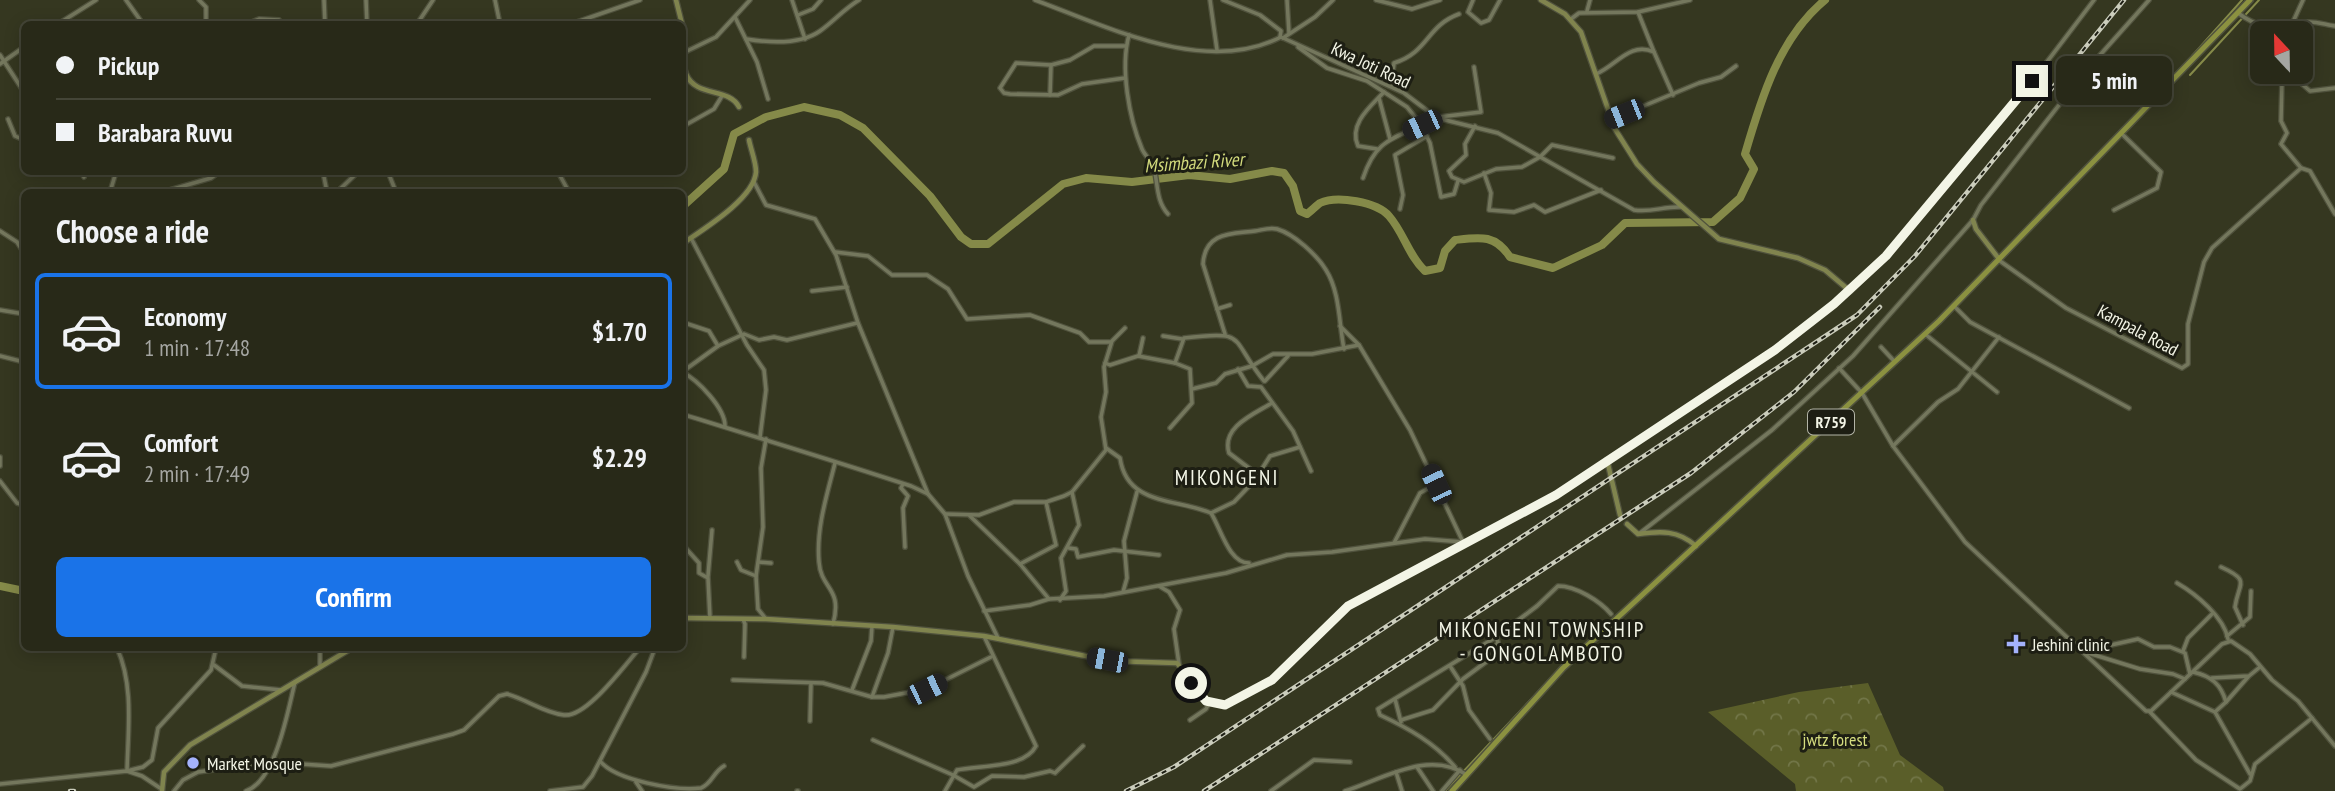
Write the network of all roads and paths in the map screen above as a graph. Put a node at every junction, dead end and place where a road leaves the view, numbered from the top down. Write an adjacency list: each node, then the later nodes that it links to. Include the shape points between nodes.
1 (96, 0): 39 (street)
2 (126, 0): 40 (street)
3 (199, 0): 41 (street, via 206,7)
4 (324, 0): 44 (street)
5 (366, 0): 45 (street)
6 (433, 0): 46 (street)
7 (495, 0): 47 (street)
8 (640, 0): 48 (street)
9 (676, 0): 49 (street)
10 (750, 0): 37 (street)
11 (792, 0): 36 (street)
12 (821, 0): 36 (street)
13 (859, 0): 56 (street)
14 (1035, 0): 55 (street)
15 (1210, 0): 62 (street)
16 (1223, 0): 57 (street, Kwa Joti Road, via 1273,23)
17 (1287, 0): 54 (street)
18 (1333, 0): 54 (street)
19 (1376, 0): 31 (street)
20 (1399, 0): 31 (street)
21 (1440, 0): 31 (street, via 1412,9)
22 (1473, 0): 23 (street, via 1468,12 1481,23 1489,20)
23 (1500, 0)
24 (1541, 0): 38 (street)
25 (1590, 0): 32 (street)
26 (1690, 0): 33 (street)
27 (2094, 0): 109 (street)
28 (2149, 0): 115 (street, via 2084,73)
29 (2250, 0): 34 (main road, R759)
30 (2303, 0): 51 (street)
31 (1389, 5)
32 (1586, 12): 33 (street); 38 (street)
33 (1638, 12): 64 (street)
34 (2238, 13): 50 (street); 91 (main road, R759)
35 (1459, 14): 75 (street, via 1440,21 1418,53 1394,63)
36 (798, 15): 56 (street)
37 (735, 17): 58 (street); 63 (street, via 716,37)
38 (1571, 19): 71 (street, via 1581,32)
39 (63, 21)
40 (141, 21)
41 (206, 21)
42 (256, 21): 43 (street)
43 (280, 21)
44 (325, 21)
45 (367, 21)
46 (419, 21)
47 (499, 21)
48 (580, 21)
49 (681, 21)
50 (2250, 21)
51 (2293, 21)
52 (2314, 23): 53 (street)
53 (2335, 26)
54 (1289, 33): 57 (street)
55 (1129, 35): 59 (street); 62 (street)
56 (806, 38): 58 (street)
57 (1281, 38): 60 (street, Kwa Joti Road); 62 (street, via 1249,50)
58 (746, 39): 83 (street)
59 (1126, 46): 67 (street, via 1094,46); 72 (street)
60 (1296, 46): 75 (street, Kwa Joti Road); 78 (street, via 1327,68 1367,81)
61 (21, 49): 66 (street)
62 (1217, 50)
63 (686, 52)
64 (1654, 52): 71 (street, via 1642,48 1628,52); 81 (street)
65 (0, 55): 66 (street)
66 (2, 63): 76 (street)
67 (1051, 65): 79 (street); 79 (street, via 1016,63 1000,88 1010,94)
68 (1736, 66): 81 (street, via 1726,75)
69 (1474, 67): 86 (street, via 1481,112)
70 (686, 73): 80 (street, via 691,82)
71 (1596, 74): 87 (street)
72 (1125, 78): 79 (street, via 1085,83); 113 (street, via 1140,143)
73 (2282, 84): 99 (street, via 2281,121 2287,132 2281,144)
74 (2302, 84): 77 (street, via 2310,91)
75 (1391, 86): 86 (street, Kwa Joti Road)
76 (21, 88)
77 (2335, 88)
78 (1384, 92): 82 (street); 88 (street)
79 (1050, 95)
80 (722, 96): 84 (street, via 731,97); 89 (street, via 714,108)
81 (1673, 96): 87 (street)
82 (1379, 98): 94 (street); 96 (street, via 1359,120 1356,138 1361,148)
83 (768, 99)
84 (740, 107)
85 (8, 119): 93 (street, via 15,136)
86 (1439, 119): 88 (street); 90 (street, Kwa Joti Road)
87 (1610, 120): 110 (street, via 1637,164)
88 (1421, 124): 92 (street); 94 (street)
89 (686, 125)
90 (1475, 126): 97 (street, Kwa Joti Road, via 1498,132); 105 (street, via 1465,144 1466,155 1449,171)
91 (2123, 135): 112 (street, via 2161,172 2157,188); 123 (main road, R759)
92 (1427, 136): 105 (street, via 1441,197 1454,194); 111 (street, via 1395,155 1403,195)
93 (21, 139)
94 (1390, 139): 96 (street)
95 (749, 140): 104 (street)
96 (1377, 149): 103 (street)
97 (1540, 157): 98 (street, via 1556,145); 100 (street, via 1522,167); 108 (street, Kwa Joti Road)
98 (1613, 158)
99 (2301, 168): 114 (street, via 2310,171); 123 (street, Kampala Road, via 2207,255 2188,324 2188,363 2182,368 2066,307)
100 (1484, 173): 105 (street); 108 (street, via 1491,193 1489,210 1497,213 1534,205 1545,212)
101 (215, 175): 106 (street)
102 (355, 175): 107 (street)
103 (1363, 178)
104 (753, 179): 118 (street, via 726,214); 122 (street, via 766,205 815,219)
105 (1458, 181)
106 (186, 189)
107 (340, 189)
108 (1601, 190): 110 (street, Kwa Joti Road, via 1644,212 1663,206)
109 (1934, 200): 125 (street)
110 (1683, 208): 125 (street, via 1704,228 1734,245 1808,262)
111 (1401, 209)
112 (2114, 210)
113 (1168, 214)
114 (2335, 214)
115 (1973, 220): 123 (street); 158 (street, via 1877,332)
116 (0, 231): 117 (street)
117 (9, 237): 119 (street); 121 (street)
118 (691, 238): 120 (street); 138 (street)
119 (0, 241)
120 (686, 241)
121 (21, 250)
122 (835, 252): 124 (street); 143 (street, via 868,256 892,275 932,278 952,293 967,319 1030,314 1080,333 1089,342)
123 (2000, 261): 128 (main road, R759)
124 (846, 287): 126 (street); 133 (street)
125 (1850, 290): 177 (street, via 1775,350)
126 (812, 291)
127 (1230, 306): 129 (street)
128 (1954, 306): 137 (main road, R759); 140 (street, via 1970,322)
129 (1217, 309): 134 (street, via 1203,264 1215,240 1233,231 1276,228 1305,246 1325,267); 136 (street)
130 (0, 310): 131 (street)
131 (21, 314)
132 (686, 323): 145 (street, via 709,331)
133 (858, 323): 138 (street, via 787,340); 187 (street)
134 (1339, 325): 144 (street); 147 (street)
135 (1125, 328): 143 (street)
136 (1225, 334): 142 (street); 155 (street, via 1240,342)
137 (1925, 334): 152 (main road, R759); 159 (street)
138 (742, 335): 145 (street); 171 (street, via 765,374)
139 (1163, 336): 142 (street)
140 (1998, 337): 159 (street); 167 (street)
141 (1143, 338): 150 (street)
142 (1183, 339): 154 (street)
143 (1112, 341): 153 (street)
144 (1359, 345): 147 (street); 184 (street, via 1381,377)
145 (718, 346): 156 (street)
146 (1881, 347): 152 (street)
147 (1344, 349): 148 (street)
148 (1290, 355): 155 (street, via 1273,354); 161 (street)
149 (0, 356): 151 (street)
150 (1138, 356): 153 (street); 154 (street)
151 (21, 361)
152 (1895, 362): 165 (main road, R759)
153 (1105, 363): 175 (street, via 1101,417)
154 (1175, 363): 163 (street, via 1190,369)
155 (1252, 366): 157 (street); 161 (street)
156 (686, 369)
157 (1238, 369): 162 (street, via 1248,386); 163 (street, via 1216,383)
158 (1839, 369): 165 (street); 196 (street, via 1772,430)
159 (1972, 372): 164 (street); 173 (street)
160 (686, 374): 169 (street, via 718,408)
161 (1264, 381): 162 (street)
162 (1259, 386): 166 (street)
163 (1192, 389): 170 (street, via 1192,403)
164 (1997, 392)
165 (1862, 393): 173 (street); 199 (main road, R759)
166 (1272, 403): 174 (street); 181 (street, via 1237,426 1228,441 1229,453)
167 (2129, 408)
168 (686, 415): 169 (street)
169 (725, 426): 171 (street)
170 (1170, 428)
171 (760, 437): 172 (street)
172 (766, 439): 178 (street); 206 (street)
173 (1893, 446): 234 (street, via 1965,542)
174 (1300, 447): 180 (street); 181 (street, via 1270,456)
175 (1107, 448): 185 (street, via 1120,458 1121,468); 186 (street)
176 (0, 457): 179 (street)
177 (1607, 460): 192 (street); 197 (street, via 1556,495)
178 (835, 463): 183 (street); 226 (street, via 818,539 821,573 836,598)
179 (0, 466)
180 (1311, 471)
181 (1258, 475): 190 (street, via 1234,502)
182 (0, 481): 189 (street)
183 (903, 483): 187 (street); 200 (street, via 901,488 908,496 903,505)
184 (1436, 484): 197 (street); 198 (street, via 1420,493)
185 (1137, 491): 190 (street); 203 (street)
186 (1072, 492): 188 (street); 201 (street, via 1079,526)
187 (928, 494): 191 (street)
188 (1046, 502): 193 (street, via 1014,502); 209 (street, via 1056,545)
189 (21, 504)
190 (1211, 513): 208 (street, via 1236,560)
191 (945, 514): 193 (street); 219 (street)
192 (1620, 515)
193 (970, 516): 209 (street)
194 (1627, 524): 196 (street)
195 (712, 530): 212 (street)
196 (1638, 534): 199 (street, via 1667,531)
197 (1466, 542): 198 (street, via 1424,539); 262 (street, via 1348,606 1264,686 1225,705)
198 (1394, 544): 208 (street, via 1287,555)
199 (1696, 546): 284 (main road, R759, via 1569,663)
200 (905, 547)
201 (1069, 548): 203 (street, via 1076,549 1078,557 1107,550); 218 (street, via 1061,558 1066,591)
202 (686, 549): 212 (street, via 699,564 699,573)
203 (1124, 552): 204 (street); 215 (street, via 1128,570)
204 (1159, 555)
205 (737, 562): 211 (street, via 741,570)
206 (758, 562): 207 (street); 211 (street)
207 (771, 563)
208 (1255, 563): 214 (street)
209 (1020, 564): 217 (street)
210 (2221, 567): 227 (street, via 2241,582 2235,607)
211 (756, 576): 225 (street, via 758,609)
212 (708, 578): 223 (street)
213 (2177, 583): 221 (street, via 2203,599)
214 (1159, 586): 215 (street); 244 (street, via 1169,592 1180,610 1174,627)
215 (1123, 592): 218 (street)
216 (2251, 592): 227 (street, via 2250,615)
217 (1049, 599): 218 (street); 219 (street)
218 (1060, 600)
219 (984, 611): 233 (street)
220 (1611, 614): 231 (street, via 1603,605 1558,586)
221 (2212, 614): 232 (street); 241 (street, via 2188,638)
222 (686, 618): 223 (street)
223 (710, 618): 224 (street)
224 (742, 618): 225 (street); 242 (street)
225 (766, 619): 226 (street)
226 (833, 624): 228 (street)
227 (2243, 625): 232 (street)
228 (872, 626): 229 (street); 258 (street, via 871,642)
229 (893, 627): 230 (street); 260 (street)
230 (984, 636): 233 (street); 243 (street)
231 (1496, 637): 247 (street); 255 (street, via 1493,655)
232 (2227, 638): 248 (street); 249 (street)
233 (999, 640): 244 (street, via 1111,661)
234 (2081, 650): 241 (street, via 2138,639 2154,647); 252 (street); 264 (street)
235 (118, 651): 281 (street, via 127,688)
236 (216, 651): 246 (street)
237 (320, 651): 245 (street)
238 (346, 651): 245 (street)
239 (637, 651): 275 (street, via 574,715 562,715 507,694 453,734 331,766)
240 (654, 651): 274 (street)
241 (2183, 651): 249 (street)
242 (744, 657)
243 (991, 657): 260 (street, via 919,692); 283 (street, via 1036,746 1030,754 1005,763 960,769)
244 (1179, 664): 262 (street)
245 (320, 665): 253 (street)
246 (214, 666): 257 (street, via 242,686); 281 (street, via 158,728 152,760)
247 (1450, 666): 255 (street); 261 (street)
248 (2261, 667): 250 (street); 266 (street)
249 (2191, 673): 251 (street); 252 (street)
250 (2249, 676): 251 (street); 263 (street)
251 (2209, 678): 263 (street, via 2221,687)
252 (2185, 679): 259 (street)
253 (295, 680): 257 (street); 275 (street)
254 (733, 680): 256 (street)
255 (1461, 681): 269 (street, via 1433,710); 270 (street, via 1469,710)
256 (811, 683): 258 (street); 267 (street)
257 (281, 690): 289 (street, via 190,745 169,763)
258 (852, 690): 260 (street)
259 (2171, 692): 264 (street); 265 (street)
260 (872, 698)
261 (1395, 699): 269 (street); 269 (street, via 1377,711)
262 (1209, 702): 268 (street)
263 (2226, 702): 265 (street)
264 (2150, 712): 285 (street, via 2190,755 2233,786 2245,788)
265 (2215, 712): 285 (street)
266 (2312, 718): 273 (street); 285 (street, via 2255,764)
267 (810, 720)
268 (1190, 720)
269 (1400, 722): 279 (street)
270 (1490, 739)
271 (873, 740): 283 (street)
272 (1083, 746): 283 (street, via 1055,773 992,776 974,787)
273 (2335, 746)
274 (600, 761): 286 (street, via 611,772); 288 (street)
275 (271, 762): 290 (street, via 198,772); 291 (street, via 255,786)
276 (1350, 762): 295 (street, via 1314,760)
277 (724, 766): 286 (street, via 699,789)
278 (1417, 767): 279 (street); 282 (street); 298 (street)
279 (1455, 767): 280 (street)
280 (1460, 770): 284 (street); 299 (street)
281 (127, 771): 287 (street); 289 (street)
282 (1396, 772): 296 (street); 297 (street)
283 (953, 775): 294 (street)
284 (1467, 775): 300 (main road, R759)
285 (2250, 775)
286 (635, 780): 293 (street)
287 (0, 784)
288 (583, 789): 292 (street)
289 (161, 790)
290 (174, 791)
291 (246, 791)
292 (550, 791)
293 (642, 791)
294 (945, 791)
295 (1271, 791)
296 (1345, 791)
297 (1402, 791)
298 (1433, 791)
299 (1442, 791)
300 (1452, 791)

